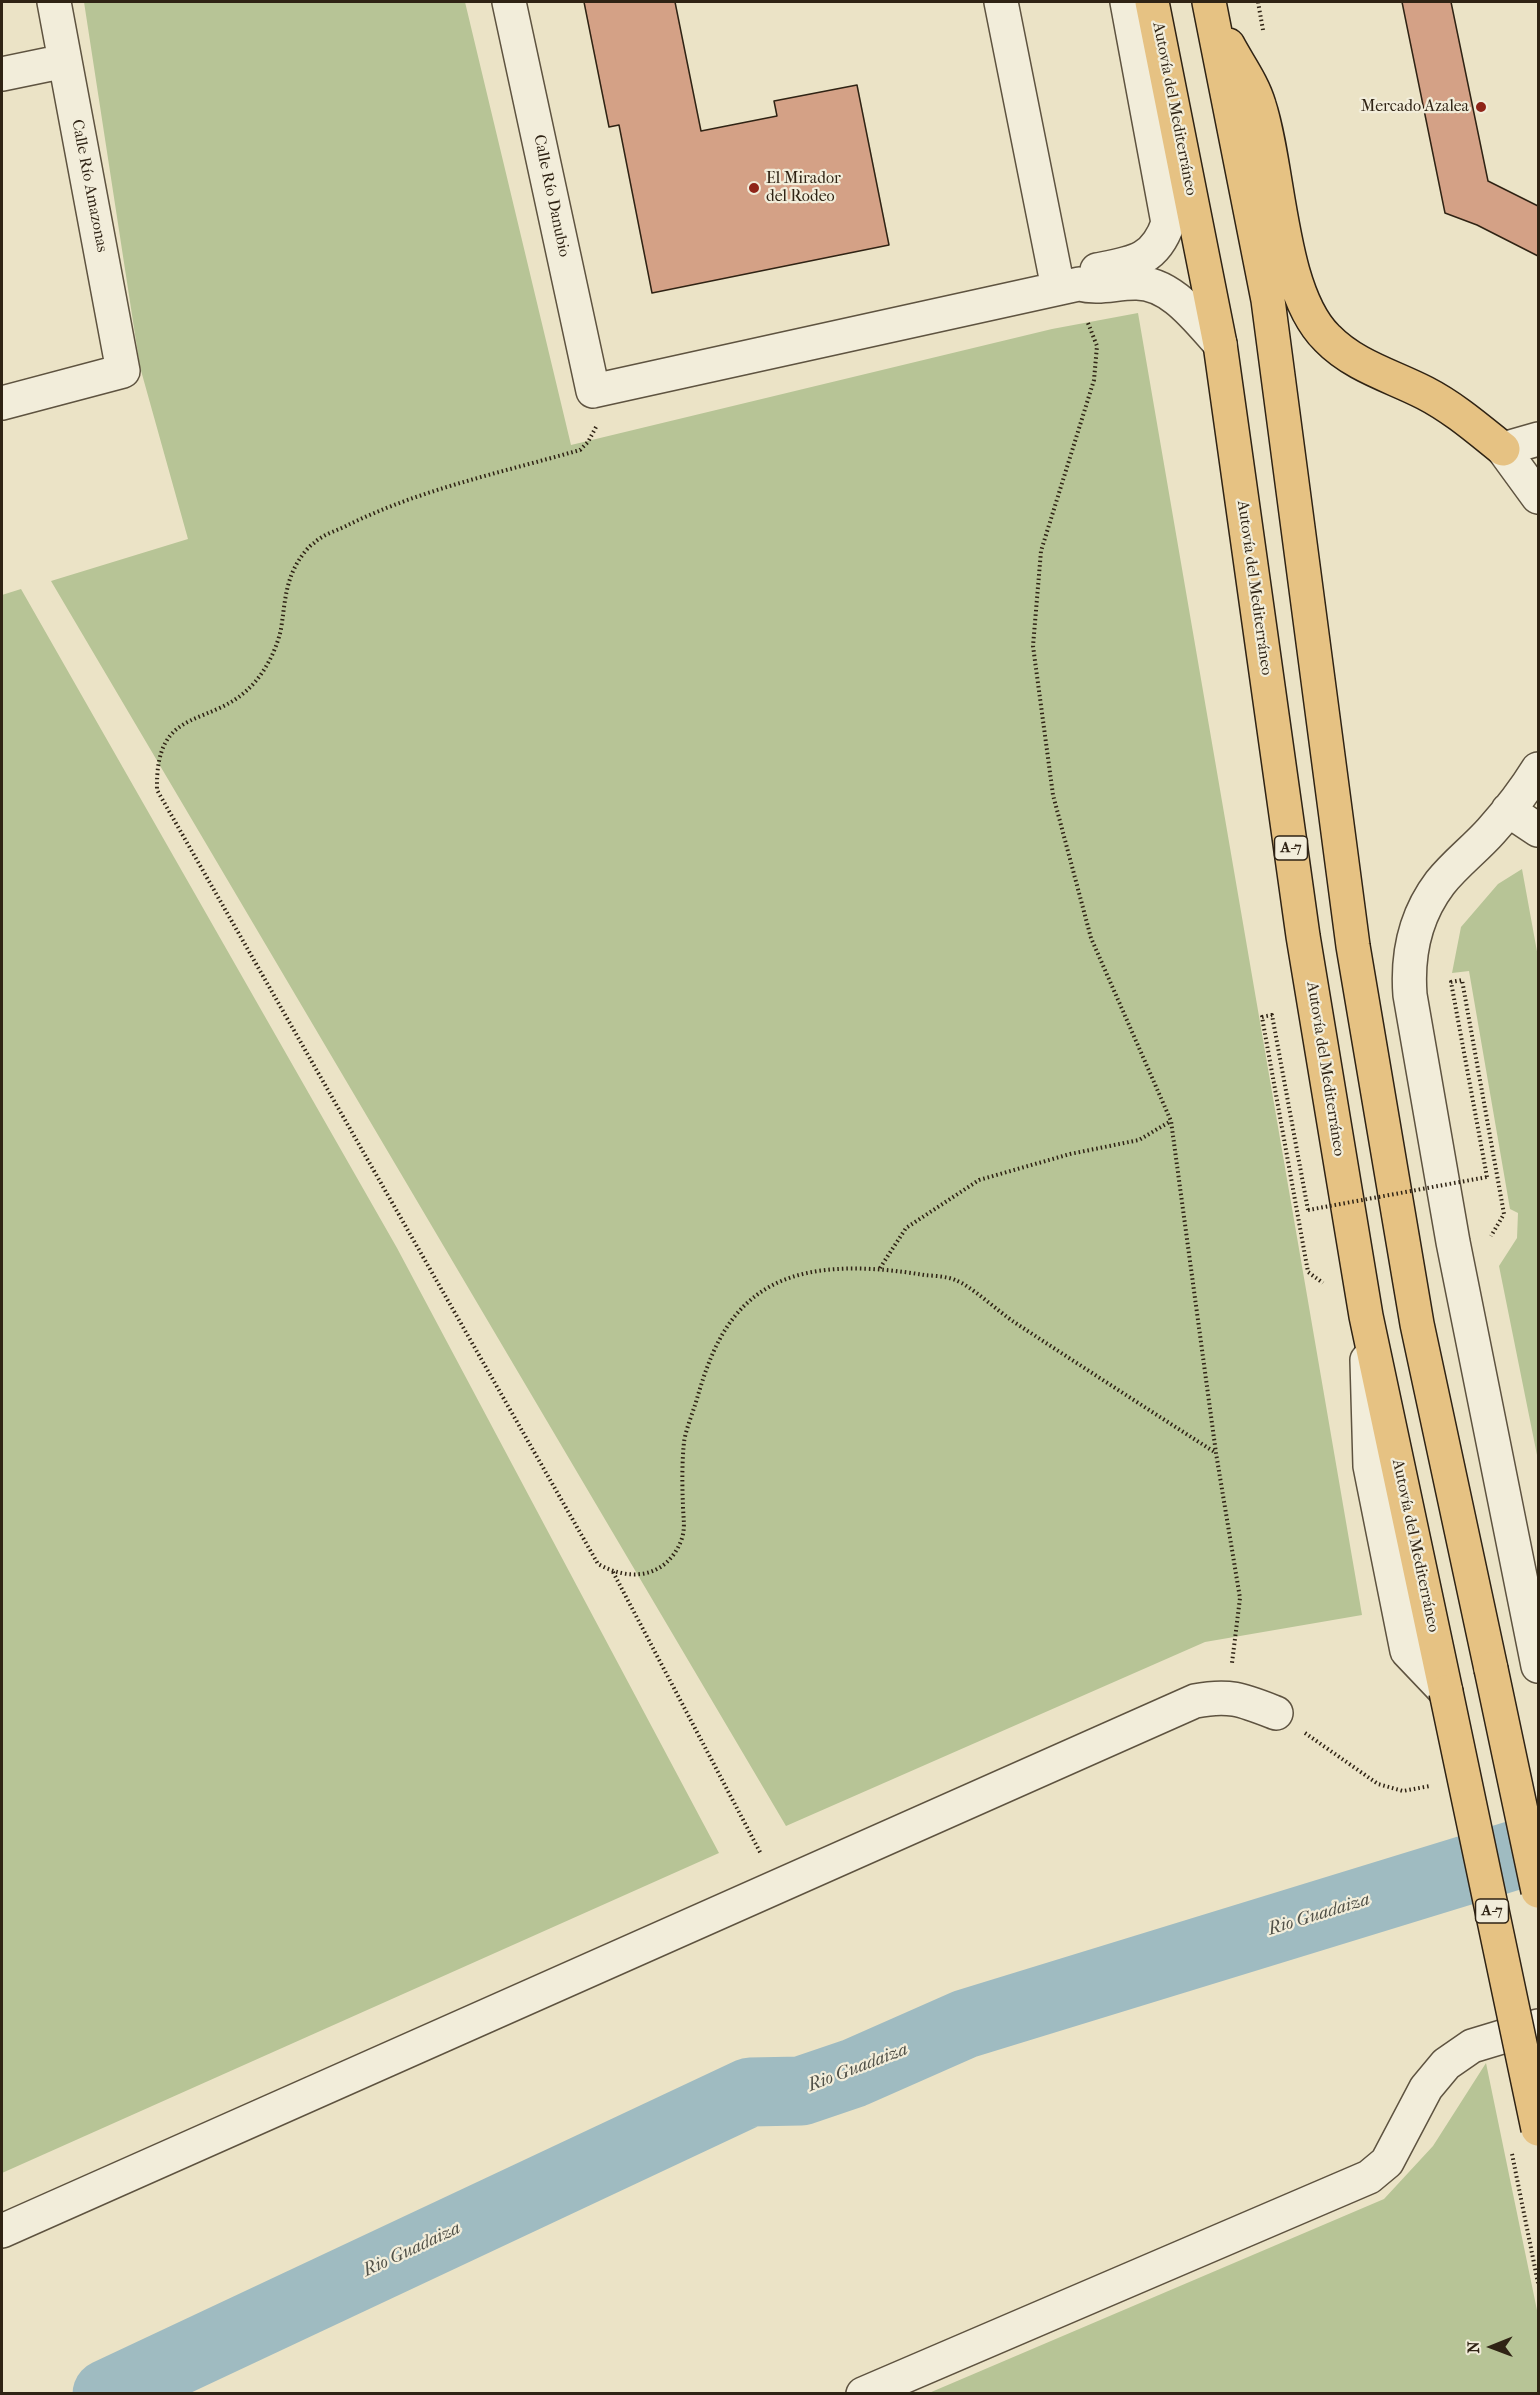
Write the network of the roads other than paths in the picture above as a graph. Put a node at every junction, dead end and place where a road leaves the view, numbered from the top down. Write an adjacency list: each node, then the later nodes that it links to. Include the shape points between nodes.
1 (54, 2): 7 (street, Calle Río Amazonas)
2 (509, 2): 9 (street, Calle Río Danubio, via 594,391)
3 (1001, 2): 9 (street)
4 (1127, 2): 9 (street, via 1168,223 1163,239 1151,254 1094,271)
5 (1152, 2): 10 (highway, Autovía del Mediterráneo / A-7)
6 (1210, 8): 13 (highway, via 1259,104 1291,263 1301,298 1313,321 1324,336 1353,359 1455,410); 20 (highway, bridge, via 1268,300 1353,946 1417,1324)
7 (65, 61): 8 (street); 11 (street, Calle Río Amazonas, via 123,371)
8 (2, 74)
9 (1069, 286): 10 (street, via 1094,288 1137,282 1167,291)
10 (1220, 344): 22 (highway, Autovía del Mediterráneo / A-7, bridge, via 1303,936 1365,1316)
11 (2, 403)
12 (1539, 438): 13 (street)
13 (1503, 449): 14 (street)
14 (1539, 497)
15 (1539, 769): 16 (street)
16 (1508, 810): 17 (street); 18 (street, via 1440,883 1417,925 1408,971 1453,1242)
17 (1539, 830)
18 (1537, 1656)
19 (1276, 1713): 23 (street, via 1238,1698 1195,1701)
20 (1539, 1891)
21 (1539, 2026): 24 (street, via 1472,2046 1446,2064 1426,2088 1387,2162 1369,2177)
22 (1539, 2129)
23 (2, 2231)
24 (863, 2394)

